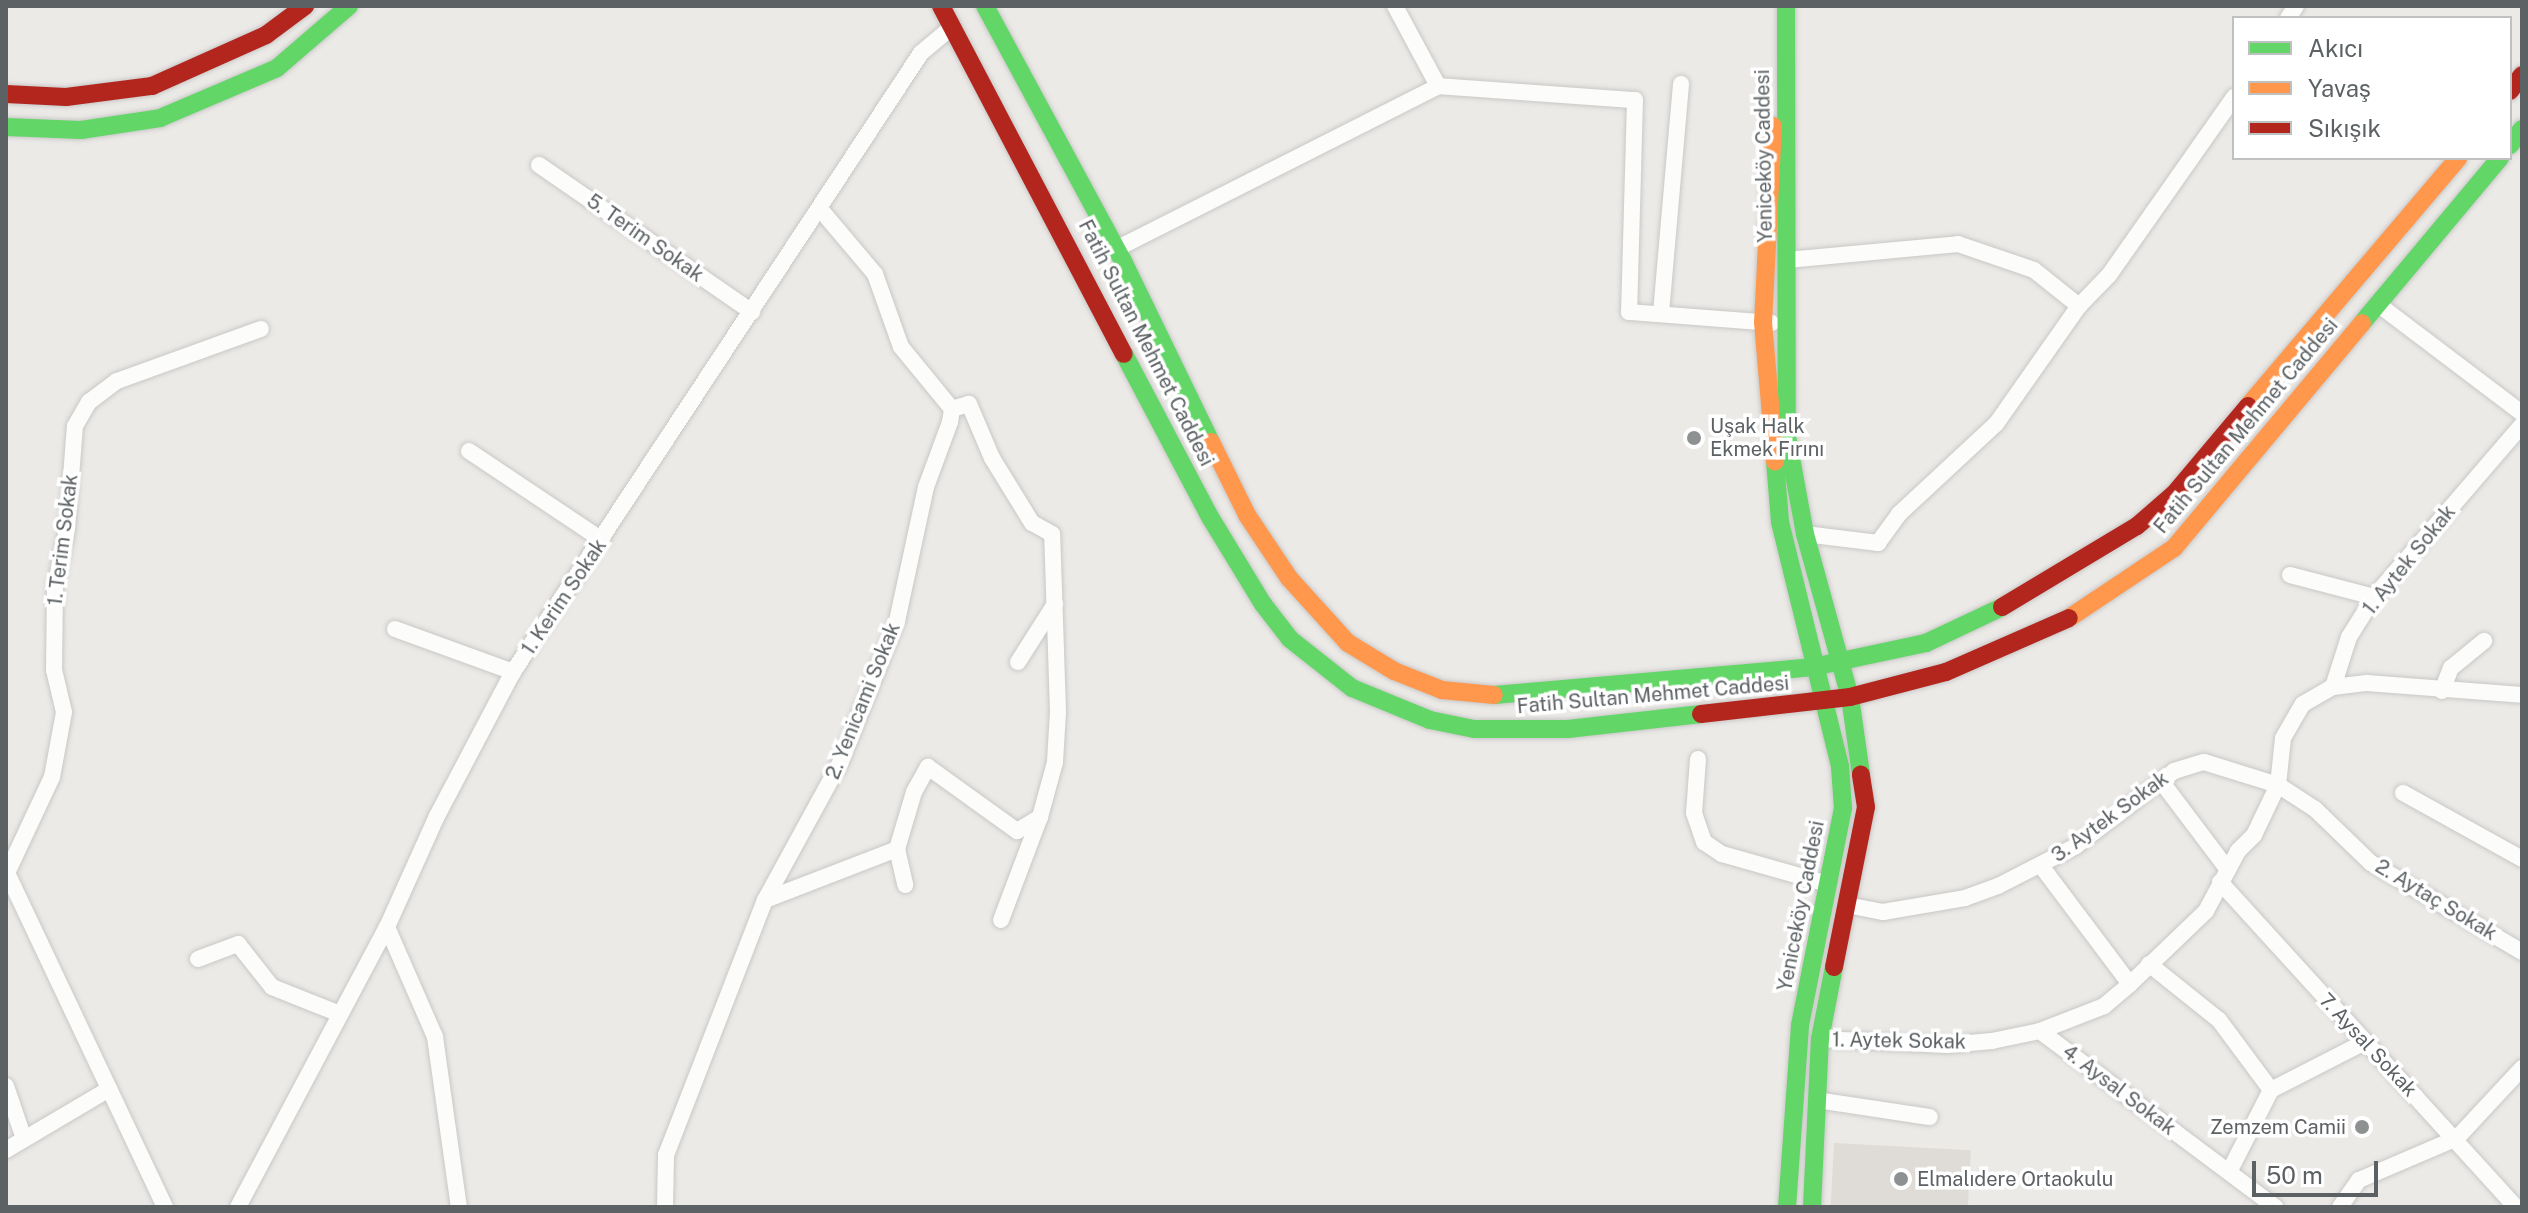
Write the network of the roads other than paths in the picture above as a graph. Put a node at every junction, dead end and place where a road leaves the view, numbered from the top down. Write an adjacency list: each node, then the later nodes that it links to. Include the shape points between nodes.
1 (305, 6): 11 (main road, via 266,35 152,86 66,97)
2 (349, 6): 13 (main road, via 277,68 160,118 81,130)
3 (941, 6): 7 (main road, Fatih Sultan Mehmet Caddesi)
4 (985, 6): 18 (main road, Fatih Sultan Mehmet Caddesi)
5 (1395, 6): 10 (street)
6 (1786, 6): 8 (main road)
7 (952, 27): 17 (street, 1. Kerim Sokak, via 921,53); 46 (main road, Fatih Sultan Mehmet Caddesi, via 1210,517 1263,604 1318,662 1352,688 1394,707 1474,729 1568,729)
8 (1786, 59): 19 (main road, Yeniceköy Caddesi); 24 (main road, Yeniceköy Caddesi, via 1778,69 1766,192)
9 (1681, 84): 23 (street)
10 (1438, 86): 18 (street); 23 (street, via 1635,100 1629,312)
11 (6, 94)
12 (2232, 100): 21 (street, via 2109,275)
13 (6, 127)
14 (2456, 160): 39 (main road, Fatih Sultan Mehmet Caddesi, via 2402,230 2301,340 2215,452 2137,526 2015,601 1926,643)
15 (2498, 160): 20 (main road, Fatih Sultan Mehmet Caddesi)
16 (539, 165): 22 (street, 5. Terim Sokak)
17 (821, 210): 22 (street, 1. Kerim Sokak); 27 (street, via 875,274 901,347)
18 (1116, 249): 40 (main road, Fatih Sultan Mehmet Caddesi, via 1247,515 1314,611 1348,643 1394,671 1442,690 1499,695)
19 (1787, 260): 21 (street, via 1958,244 2034,270); 25 (main road, Yeniceköy Caddesi)
20 (2379, 305): 28 (street); 45 (main road, Fatih Sultan Mehmet Caddesi, via 2174,548 2123,586 2063,622 1946,672)
21 (2079, 306): 31 (street, via 1996,424 1899,514 1878,543)
22 (752, 312): 32 (street, 1. Kerim Sokak)
23 (1661, 313): 24 (street)
24 (1763, 322): 25 (street); 40 (main road, Yeniceköy Caddesi, via 1780,522)
25 (1785, 323): 31 (main road, Yeniceköy Caddesi, via 1787,436)
26 (261, 329): 56 (street, 1. Terim Sokak, via 117,381 89,402 75,426 67,529 55,588 54,670 64,712 52,777)
27 (952, 409): 35 (street, via 969,404 992,458 1032,523 1052,534); 60 (street, 2. Yenicami Sokak, via 926,487 897,621 841,761)
28 (2522, 413)
29 (2522, 425): 34 (street, 1. Aytek Sokak)
30 (469, 451): 32 (street)
31 (1805, 534): 39 (main road, Yeniceköy Caddesi)
32 (602, 540): 41 (street, 1. Kerim Sokak)
33 (2290, 575): 34 (street)
34 (2374, 597): 42 (street, 1. Aytek Sokak, via 2349,637)
35 (1055, 604): 38 (street); 52 (street, via 1056,749)
36 (395, 629): 41 (street)
37 (2484, 641): 43 (street, via 2451,668)
38 (1018, 662)
39 (1841, 662): 40 (main road, Fatih Sultan Mehmet Caddesi); 45 (main road, Yeniceköy Caddesi)
40 (1813, 667): 46 (main road, Yeniceköy Caddesi)
41 (513, 672): 63 (street, 1. Kerim Sokak, via 437,816)
42 (2333, 687): 43 (street, via 2367,683); 50 (street, 1. Aytek Sokak, via 2303,704 2283,738)
43 (2442, 691): 44 (street)
44 (2522, 695)
45 (1850, 697): 46 (main road, Fatih Sultan Mehmet Caddesi); 61 (main road, Yeniceköy Caddesi, via 1866,807)
46 (1823, 700): 58 (main road, Yeniceköy Caddesi, via 1840,767 1843,808)
47 (1698, 759): 58 (street, via 1694,813 1704,842 1722,854)
48 (2188, 763): 49 (street, 3. Aytek Sokak); 50 (street, 2. Aytaç Sokak, via 2219,764)
49 (2161, 781): 55 (street, 3. Aytek Sokak); 57 (street, 7. Aysal Sokak)
50 (2278, 785): 57 (street, 1. Aytek Sokak, via 2254,835); 64 (street, 2. Aytaç Sokak, via 2315,809 2371,863)
51 (2403, 793): 54 (street)
52 (1040, 817): 53 (street, via 1017,831 928,767 914,792); 62 (street)
53 (897, 849): 59 (street); 60 (street)
54 (2522, 859)
55 (2042, 867): 61 (street, 3. Aytek Sokak, via 1929,906 1883,912); 67 (street)
56 (7, 874): 74 (street, 1. Terim Sokak)
57 (2224, 876): 66 (street, 1. Aytek Sokak, via 2206,911); 71 (street, 7. Aysal Sokak)
58 (1828, 884): 87 (main road, Yeniceköy Caddesi, via 1800,1026)
59 (905, 885)
60 (765, 900): 86 (street, 2. Yenicami Sokak, via 666,1155)
61 (1847, 905): 70 (main road, Yeniceköy Caddesi)
62 (1001, 920)
63 (387, 927): 68 (street, 1. Kerim Sokak); 85 (street, via 435,1037)
64 (2522, 952)
65 (198, 959): 68 (street, via 238,944 272,987)
66 (2149, 964): 67 (street, 1. Aytek Sokak); 75 (street, via 2219,1020)
67 (2130, 984): 69 (street, 1. Aytek Sokak, via 2104,1006)
68 (340, 1014): 84 (street, 1. Kerim Sokak)
69 (2040, 1031): 70 (street, 1. Aytek Sokak, via 1947,1045); 81 (street, 4. Aysal Sokak)
70 (1820, 1039): 76 (main road, Yeniceköy Caddesi)
71 (2363, 1043): 75 (street); 78 (street, 7. Aysal Sokak)
72 (2522, 1068): 78 (street)
73 (6, 1086): 79 (street)
74 (109, 1089): 79 (street); 83 (street, 1. Terim Sokak)
75 (2271, 1090): 81 (street)
76 (1817, 1100): 77 (street); 88 (main road, Yeniceköy Caddesi)
77 (1930, 1117)
78 (2457, 1138): 82 (street, via 2359,1180); 90 (street, 7. Aysal Sokak, via 2471,1163)
79 (24, 1139): 80 (street)
80 (6, 1150)
81 (2229, 1172): 89 (street, 4. Aysal Sokak)
82 (2344, 1206)
83 (165, 1207)
84 (238, 1207)
85 (459, 1207)
86 (665, 1207)
87 (1787, 1207)
88 (1812, 1207)
89 (2275, 1207)
90 (2516, 1207)

